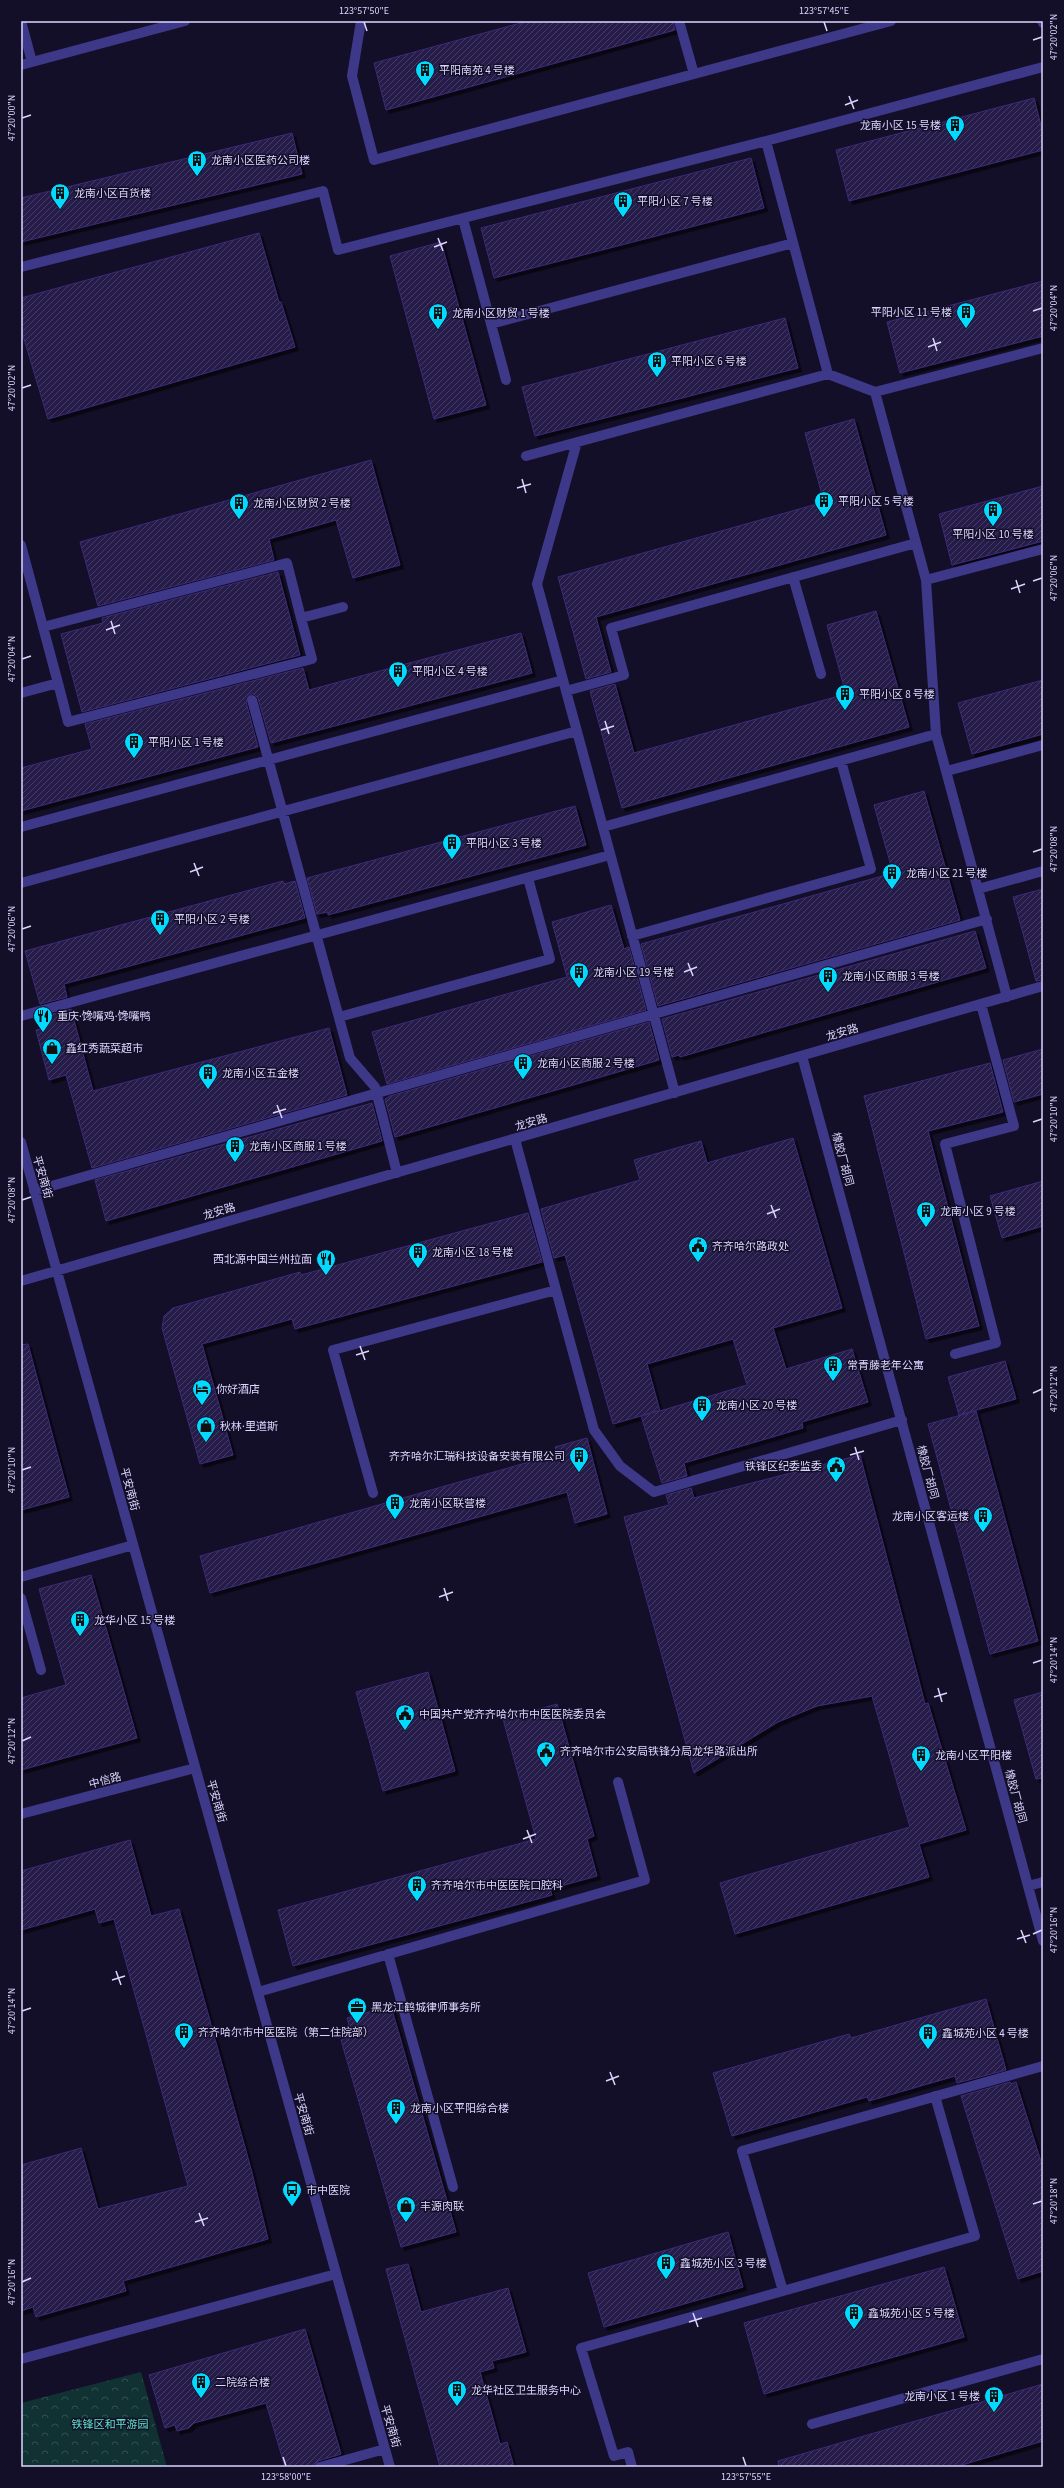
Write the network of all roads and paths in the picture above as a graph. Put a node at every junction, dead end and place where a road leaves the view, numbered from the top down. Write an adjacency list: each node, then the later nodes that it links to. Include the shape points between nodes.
1 (21, 21): 6 (street)
2 (185, 21): 6 (street)
3 (361, 21): 9 (street, via 352,76 374,160)
4 (679, 21): 9 (street)
5 (891, 21): 9 (street)
6 (32, 62): 7 (street)
7 (21, 65)
8 (1043, 67): 10 (street)
9 (694, 74)
10 (766, 141): 11 (street); 12 (street)
11 (463, 220): 13 (street, via 338,250 323,191); 14 (street)
12 (793, 243): 14 (street); 16 (street)
13 (21, 267)
14 (491, 324): 17 (street)
15 (1043, 348): 18 (street)
16 (828, 374): 18 (street); 19 (street)
17 (506, 380)
18 (875, 392): 21 (street)
19 (577, 442): 20 (street); 30 (street, via 537,584)
20 (526, 456)
21 (916, 543): 24 (street); 25 (street)
22 (21, 545): 28 (street)
23 (1043, 549): 25 (street)
24 (793, 577): 29 (street); 32 (street, via 611,628 624,675)
25 (926, 580): 36 (street)
26 (343, 607): 27 (street)
27 (301, 618): 28 (street, via 287,563); 31 (street, via 312,659 68,722)
28 (43, 627): 31 (street)
29 (821, 674)
30 (563, 680): 32 (street); 38 (street)
31 (58, 683): 33 (street)
32 (566, 691): 35 (street)
33 (21, 693)
34 (252, 700): 38 (street)
35 (577, 731): 41 (street); 43 (street)
36 (936, 734): 39 (street); 40 (street)
37 (1043, 745): 40 (street)
38 (268, 759): 41 (street); 42 (street)
39 (841, 761): 43 (street); 51 (street, via 871,869)
40 (947, 771): 48 (street)
41 (283, 811): 47 (street); 50 (street)
42 (21, 826)
43 (603, 828): 44 (street)
44 (610, 855): 46 (street); 51 (street)
45 (1043, 871): 48 (street)
46 (528, 878): 50 (street); 57 (street, via 550,959)
47 (21, 883)
48 (978, 889): 49 (street)
49 (986, 920): 53 (street); 55 (street)
50 (317, 935): 56 (street); 57 (street)
51 (632, 936): 55 (street)
52 (1043, 986): 53 (street, 龙安路)
53 (1007, 996): 54 (street, 龙安路)
54 (981, 1004): 58 (street, 龙安路); 68 (street, via 1014,1126 945,1144 996,1342)
55 (653, 1014): 59 (street); 60 (street)
56 (21, 1016)
57 (339, 1017): 60 (street, via 350,1058 375,1087)
58 (802, 1056): 59 (street, 龙安路); 69 (street, 橡胶厂胡同)
59 (675, 1092): 61 (street, 龙安路)
60 (376, 1093): 63 (street); 64 (street)
61 (515, 1139): 63 (street, 龙安路); 67 (street)
62 (21, 1142): 64 (street, 平安南街)
63 (397, 1173): 65 (street, 龙安路)
64 (34, 1191): 65 (street, 平安南街)
65 (57, 1271): 66 (street, 龙安路); 71 (street, 平安南街)
66 (23, 1281)
67 (556, 1290): 69 (street, via 594,1430 620,1466 654,1492); 70 (street, via 334,1350)
68 (955, 1354)
69 (902, 1420): 79 (street, 橡胶厂胡同)
70 (373, 1493)
71 (133, 1545): 72 (street); 75 (street, 平安南街)
72 (21, 1576)
73 (21, 1598): 74 (street)
74 (41, 1670)
75 (195, 1768): 77 (street, 中信路); 82 (street, 平安南街)
76 (618, 1782): 81 (street, via 645,1880)
77 (21, 1814)
78 (1043, 1882): 79 (street)
79 (1028, 1886): 80 (street, 橡胶厂胡同)
80 (1043, 1941)
81 (388, 1954): 82 (street); 85 (street)
82 (258, 1992): 86 (street, 平安南街)
83 (1043, 2066): 84 (street)
84 (935, 2096): 87 (street, via 975,2236); 87 (street, via 742,2151)
85 (453, 2187)
86 (336, 2274): 88 (street); 91 (street, 平安南街)
87 (783, 2291): 94 (street, via 581,2348 614,2456 628,2452)
88 (21, 2359)
89 (1043, 2359): 90 (street)
90 (812, 2424)
91 (385, 2449): 92 (street); 93 (street, 平安南街)
92 (320, 2467)
93 (390, 2467)
94 (632, 2467)

